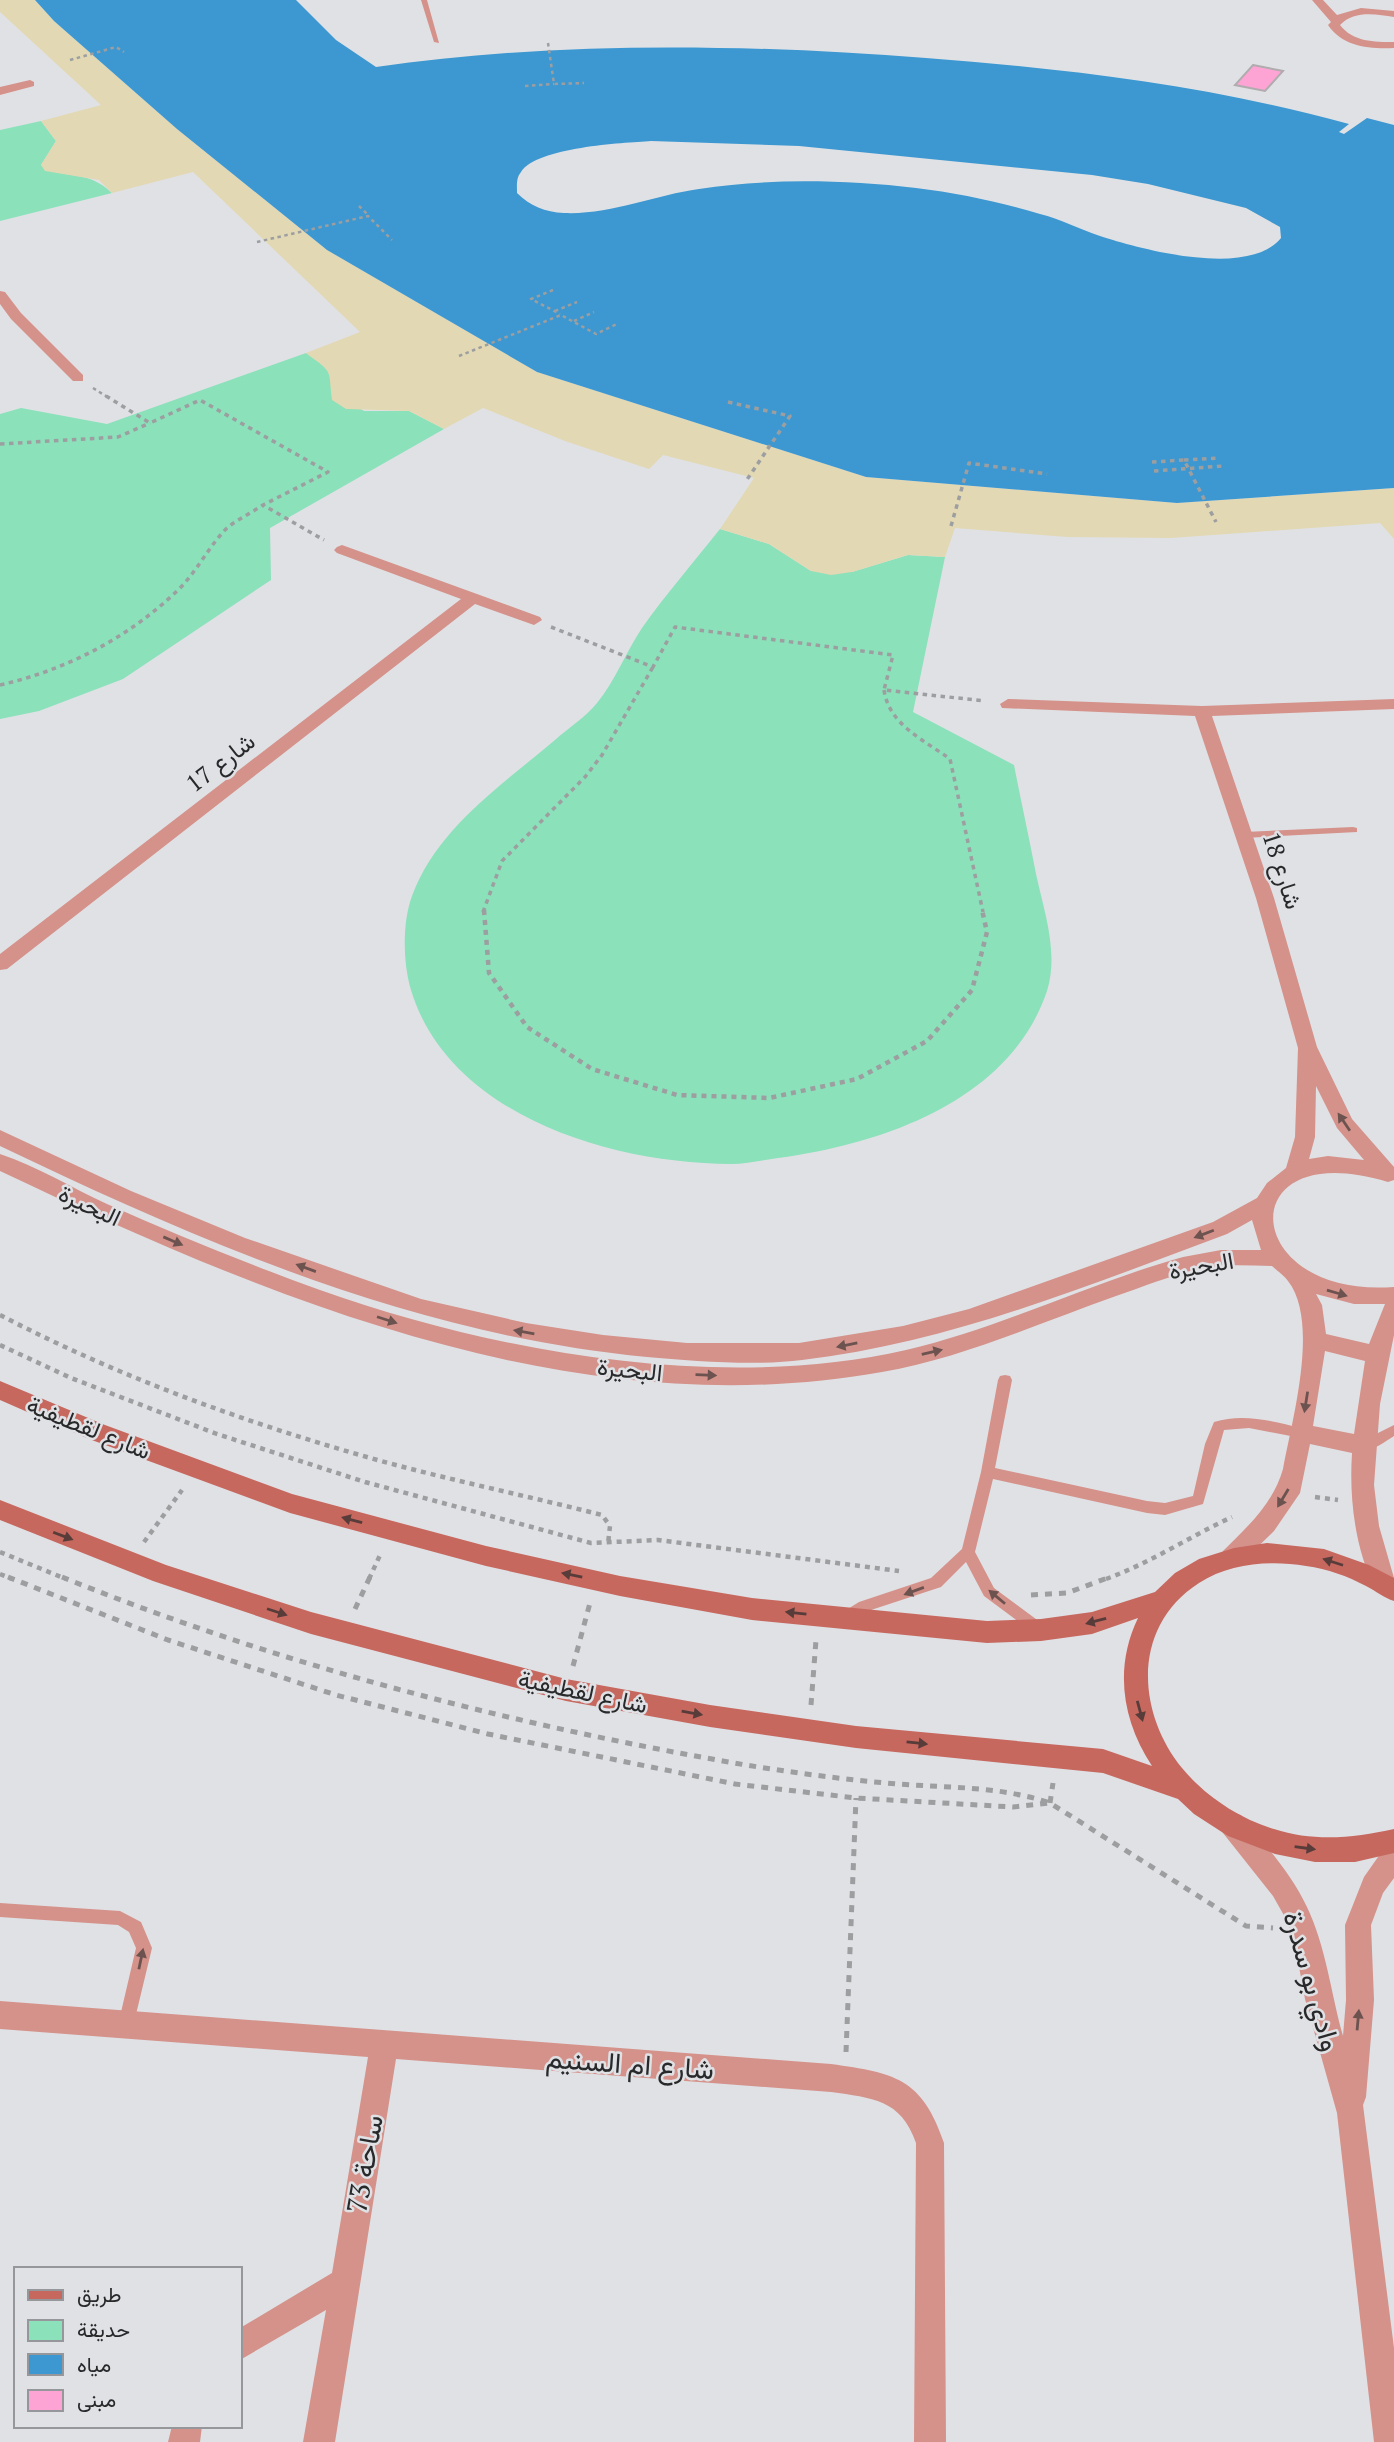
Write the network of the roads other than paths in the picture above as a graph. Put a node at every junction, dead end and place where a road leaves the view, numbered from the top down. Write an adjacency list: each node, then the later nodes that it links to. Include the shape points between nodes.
1 (424, 0): 7 (lane)
2 (1317, 0): 6 (street)
3 (1332, 0): 4 (street)
4 (1367, 11): 5 (street); 6 (street)
5 (1394, 14)
6 (1336, 21): 8 (street, via 1335,29 1351,39)
7 (437, 42)
8 (1394, 44)
9 (30, 84): 10 (street)
10 (0, 90)
11 (0, 295): 12 (street)
12 (16, 316): 13 (street); 14 (street)
13 (0, 320)
14 (78, 378)
15 (342, 550): 16 (street)
16 (471, 599): 17 (street); 23 (street, شارع 17)
17 (534, 620)
18 (1008, 704): 20 (street)
19 (1394, 704): 20 (street)
20 (1202, 711): 22 (street, شارع 18)
21 (1353, 830): 22 (lane)
22 (1244, 835): 24 (street, شارع 18)
23 (0, 964)
24 (1307, 1046): 27 (street, شارع 18, via 1305,1137); 28 (street, شارع 18, one-way to 24, via 1344,1123)
25 (0, 1137): 30 (street, البحيرة)
26 (0, 1162): 31 (street, البحيرة)
27 (1295, 1171): 28 (street, via 1330,1163 1359,1165); 29 (street, via 1276,1185)
28 (1391, 1175)
29 (1265, 1203): 32 (street, via 1262,1221); 35 (street, البحيرة, one-way to 35, via 1220,1228)
30 (157, 1209): 31 (street); 39 (street, البحيرة, one-way to 30, via 419,1307 238,1244)
31 (143, 1228): 39 (street, البحيرة, one-way to 39, via 222,1261 450,1339)
32 (1279, 1258): 33 (street); 37 (street, البحيرة, via 1228,1257 1184,1265)
33 (1296, 1274): 34 (street, one-way to 34, via 1320,1288 1348,1296); 38 (street, via 1311,1305)
34 (1394, 1295)
35 (1004, 1305): 37 (street); 39 (street, البحيرة, one-way to 39, via 904,1335 799,1352)
36 (1394, 1308): 40 (street)
37 (1018, 1323): 39 (street, البحيرة, one-way to 37, via 668,1373 814,1373 944,1349)
38 (1316, 1340): 40 (street); 44 (street, one-way to 44)
39 (563, 1349)
40 (1378, 1355): 45 (street)
41 (1005, 1380): 46 (lane)
42 (0, 1390): 52 (street, شارع لقطيفية, one-way to 42, via 752,1609 486,1556 290,1503 97,1432)
43 (1394, 1430): 45 (lane)
44 (1301, 1433): 45 (street); 46 (lane, via 1264,1425 1219,1426 1198,1500 1165,1508); 49 (street, one-way to 49, via 1287,1493 1266,1524)
45 (1365, 1446): 50 (street, via 1364,1504 1372,1547)
46 (988, 1472): 48 (lane)
47 (0, 1510): 54 (street, شارع لقطيفية, one-way to 54, via 130,1562 345,1632 566,1690 809,1730 1103,1761)
48 (968, 1552): 52 (lane, one-way to 52, via 936,1583 864,1606); 53 (lane, one-way to 48, via 989,1592)
49 (1231, 1558): 50 (street, one-way to 49, via 1355,1569 1323,1559 1271,1553); 51 (street, via 1192,1574)
50 (1389, 1588)
51 (1161, 1600): 53 (street, شارع لقطيفية, one-way to 53, via 1092,1623); 54 (street, one-way to 54, via 1139,1642 1135,1691 1150,1741)
52 (845, 1618): 53 (street, شارع لقطيفية, via 987,1632)
53 (1041, 1630)
54 (1185, 1789): 55 (street)
55 (1232, 1824): 56 (street, one-way to 56, via 1266,1840 1303,1849 1340,1852); 62 (street, وادي بو سدرة, via 1282,1887 1304,1930)
56 (1394, 1840)
57 (1394, 1856): 62 (street, وادي بو سدرة, one-way to 57, via 1360,2000 1358,1925 1373,1886)
58 (0, 1910): 60 (lane, one-way to 58, via 144,1948 135,1927 120,1918)
59 (0, 2015): 60 (street, شارع ام السنيم)
60 (126, 2025): 61 (street, شارع ام السنيم)
61 (384, 2044): 63 (street, ساحة 73); 67 (street, شارع ام السنيم, via 845,2080 899,2093 925,2122 930,2143)
62 (1351, 2113): 65 (street, وادي بو سدرة)
63 (344, 2283): 64 (street); 66 (street, ساحة 73)
64 (242, 2344)
65 (1389, 2399): 68 (street, وادي بو سدرة)
66 (319, 2442)
67 (930, 2442)
68 (1390, 2442)

